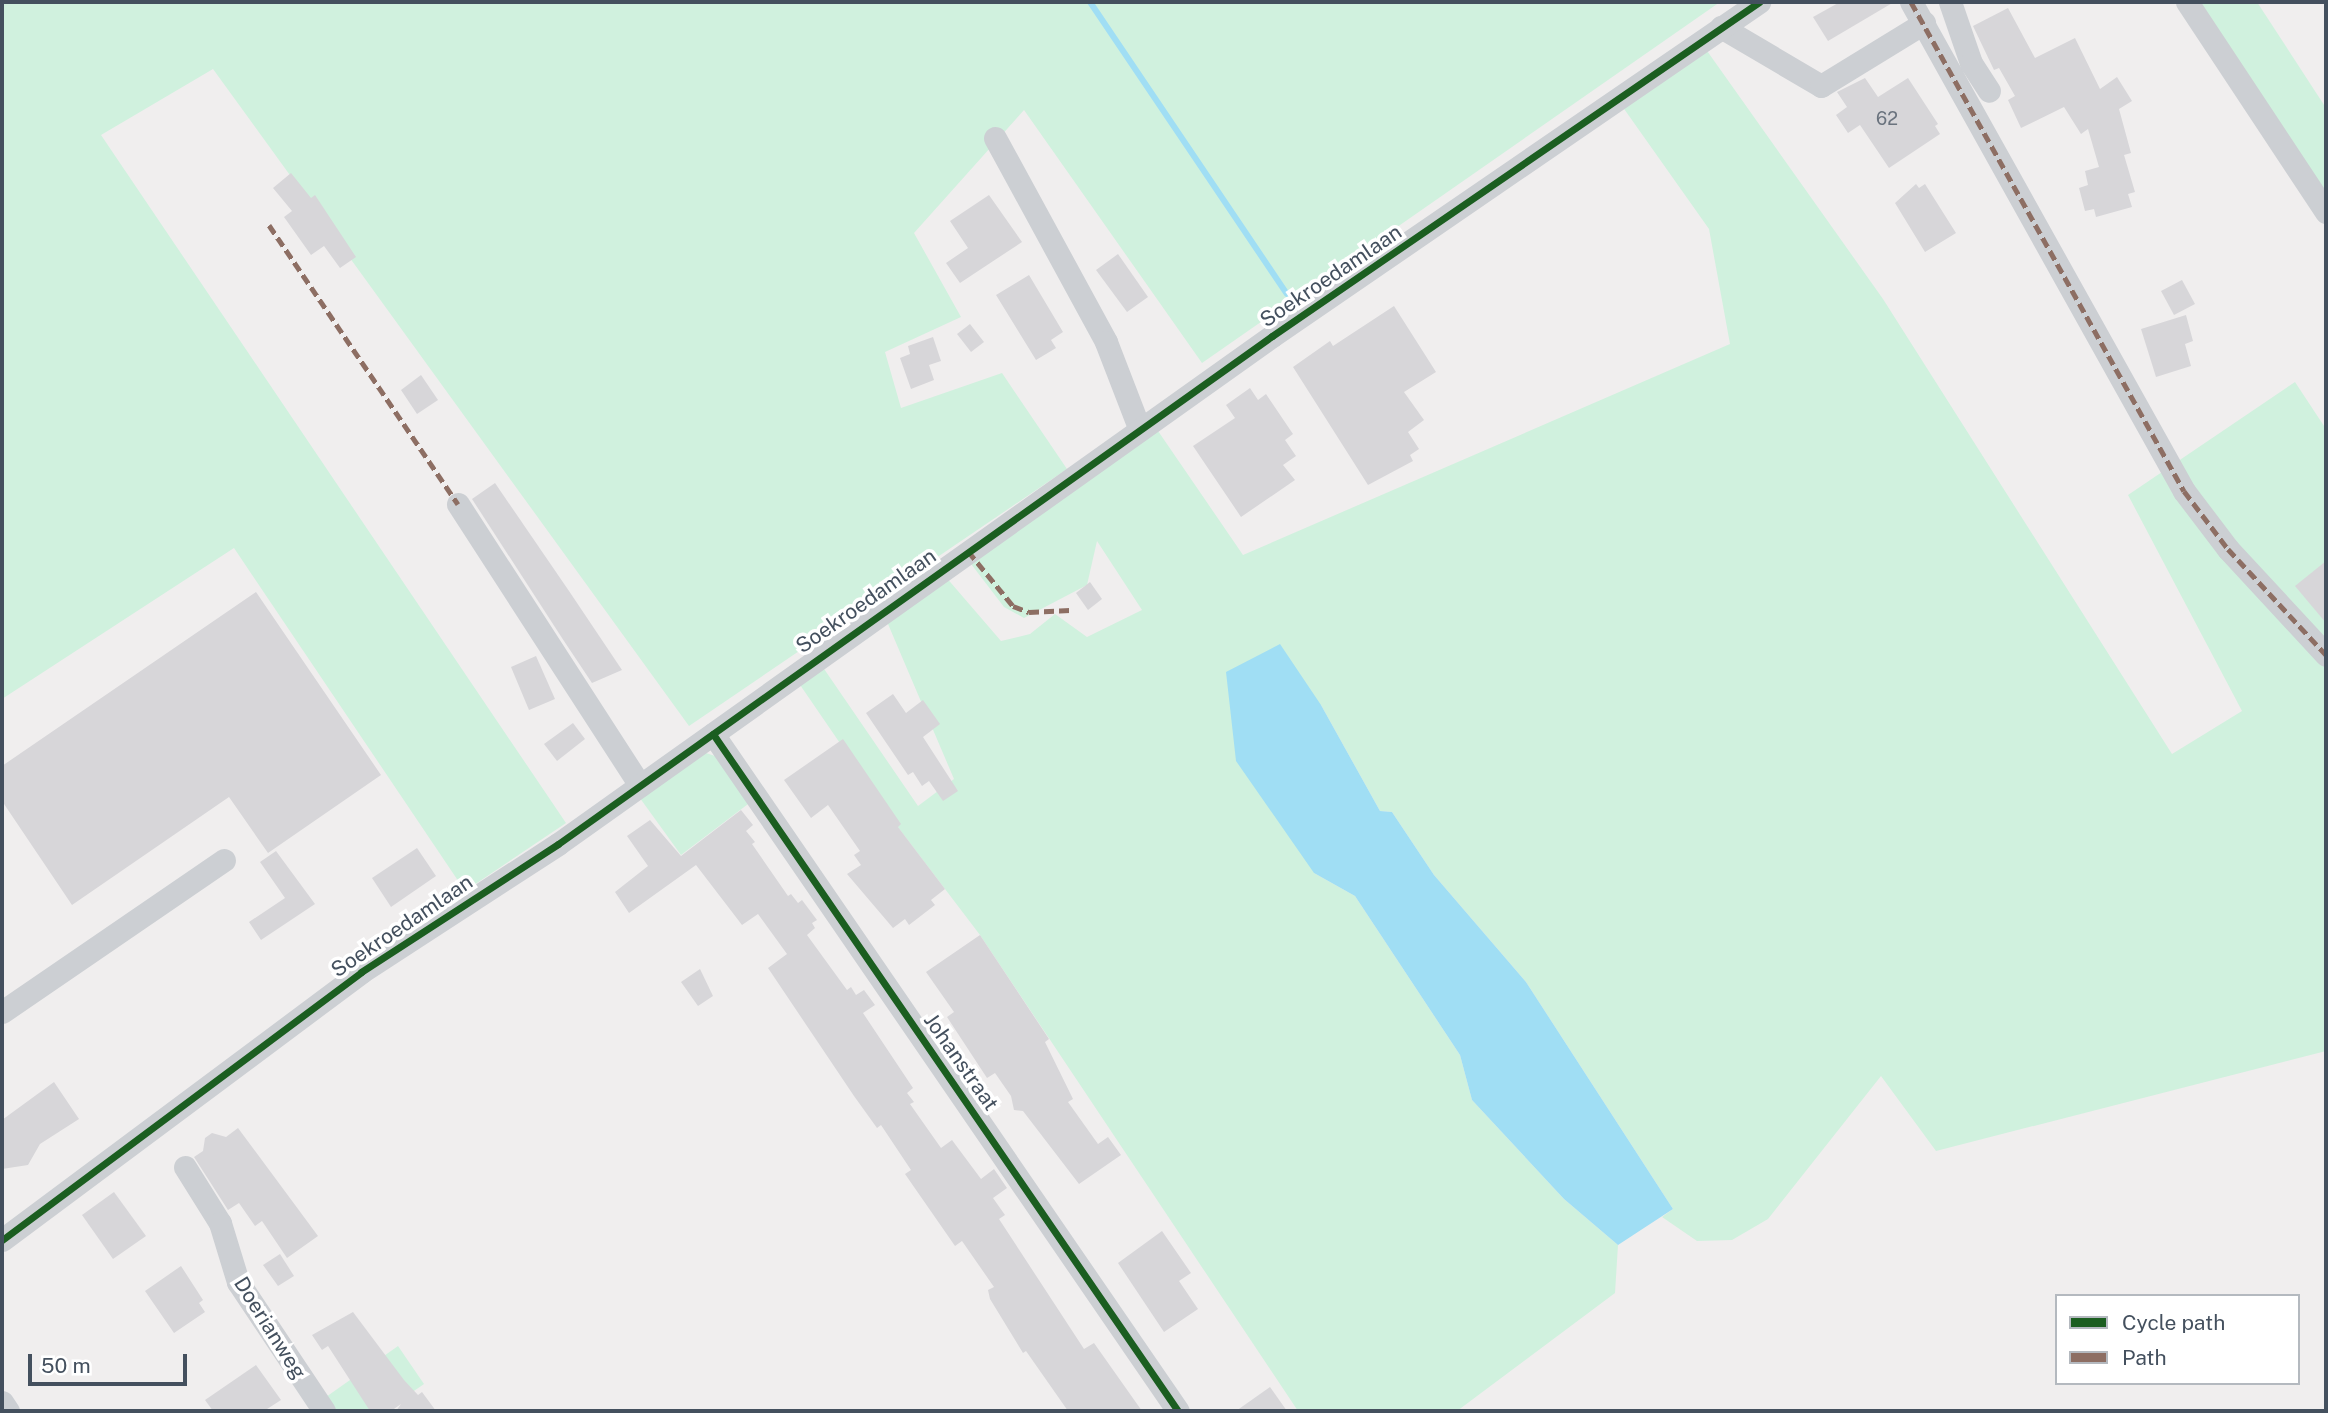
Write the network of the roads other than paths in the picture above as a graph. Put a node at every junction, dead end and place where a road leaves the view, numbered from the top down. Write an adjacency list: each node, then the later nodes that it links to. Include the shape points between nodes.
1 (1759, 2): 6 (street, Soekroedamlaan)
2 (1911, 2): 5 (street)
3 (1950, 2): 7 (street, via 1971,63)
4 (2187, 2): 9 (street)
5 (1924, 23): 6 (street, via 1821,86); 12 (street, via 2184,491 2228,549)
6 (1721, 27): 10 (street, Soekroedamlaan)
7 (1989, 91)
8 (995, 138): 10 (street, via 1106,342)
9 (2326, 212)
10 (1140, 430): 13 (street, Soekroedamlaan)
11 (458, 504): 14 (street)
12 (2326, 655)
13 (713, 734): 14 (street, Soekroedamlaan); 22 (street, Johanstraat)
14 (640, 785): 18 (street, Soekroedamlaan, via 361,972)
15 (224, 860): 16 (street)
16 (2, 1012)
17 (185, 1167): 21 (street, Doerianweg, via 220,1223 238,1282)
18 (2, 1240)
19 (2, 1402): 20 (street)
20 (8, 1411)
21 (324, 1411)
22 (1178, 1411)

